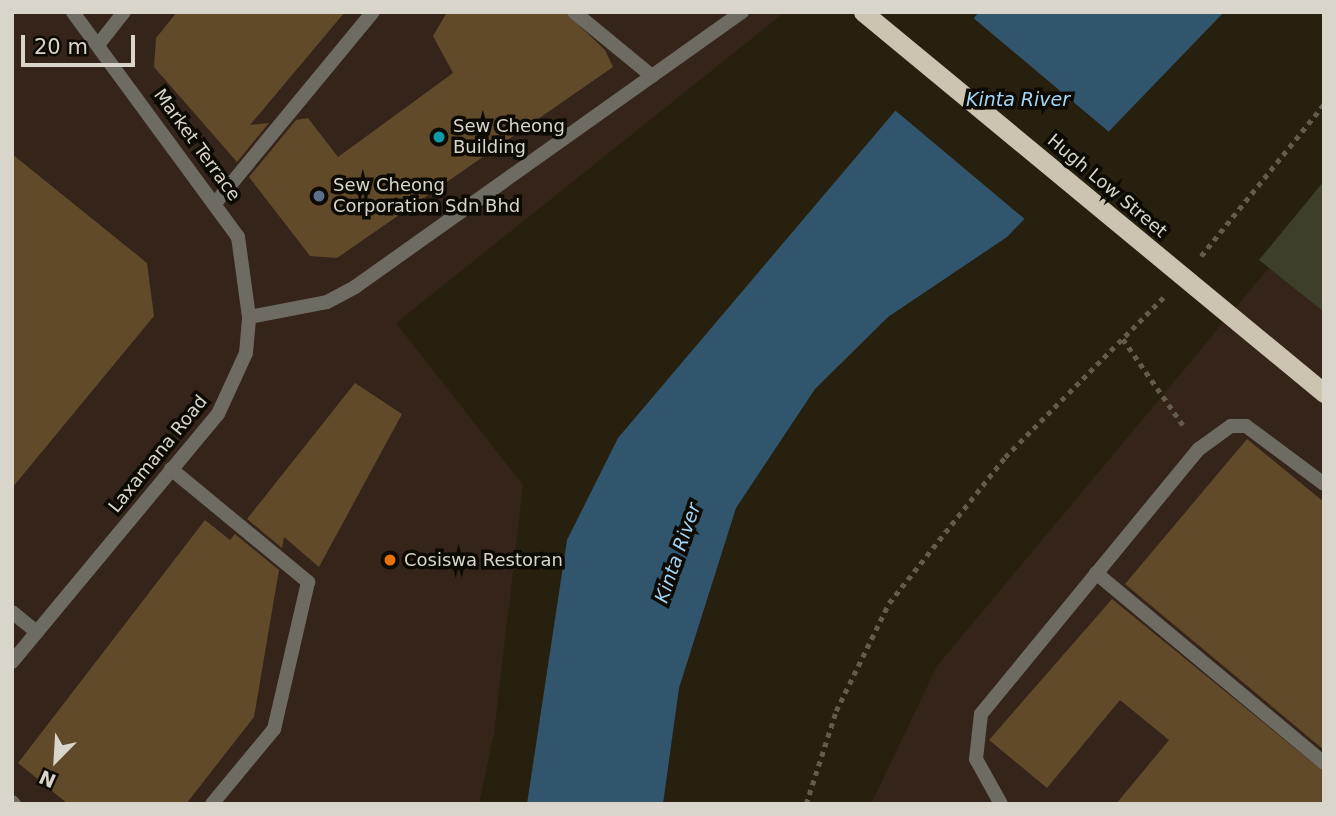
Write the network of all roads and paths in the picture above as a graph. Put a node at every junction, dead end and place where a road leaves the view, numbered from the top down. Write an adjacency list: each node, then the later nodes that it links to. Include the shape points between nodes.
1 (73, 12): 7 (street, Market Terrace)
2 (124, 12): 7 (street)
3 (373, 12): 10 (street)
4 (574, 12): 8 (street)
5 (742, 12): 8 (street)
6 (863, 12): 11 (highway, Hugh Low Street)
7 (98, 45): 10 (street, Market Terrace)
8 (652, 76): 12 (street, via 355,287 327,302)
9 (1324, 104): 11 (path)
10 (217, 201): 12 (street, Market Terrace, via 238,237)
11 (1180, 274): 13 (path); 14 (highway, Hugh Low Street)
12 (249, 317): 16 (street, Laxamana Road, via 233,388)
13 (1123, 339): 15 (path); 24 (path, via 1005,457 889,603 836,711)
14 (1324, 393)
15 (1199, 449): 17 (street, via 1231,426 1259,431); 18 (street)
16 (171, 469): 20 (street, Laxamana Road); 23 (street, via 307,583 274,729)
17 (1324, 484)
18 (1096, 573): 22 (street); 25 (street, via 981,714 976,760)
19 (12, 612): 20 (street)
20 (37, 632): 21 (street, Laxamana Road)
21 (12, 662)
22 (1324, 763)
23 (212, 804)
24 (806, 804)
25 (1001, 804)

